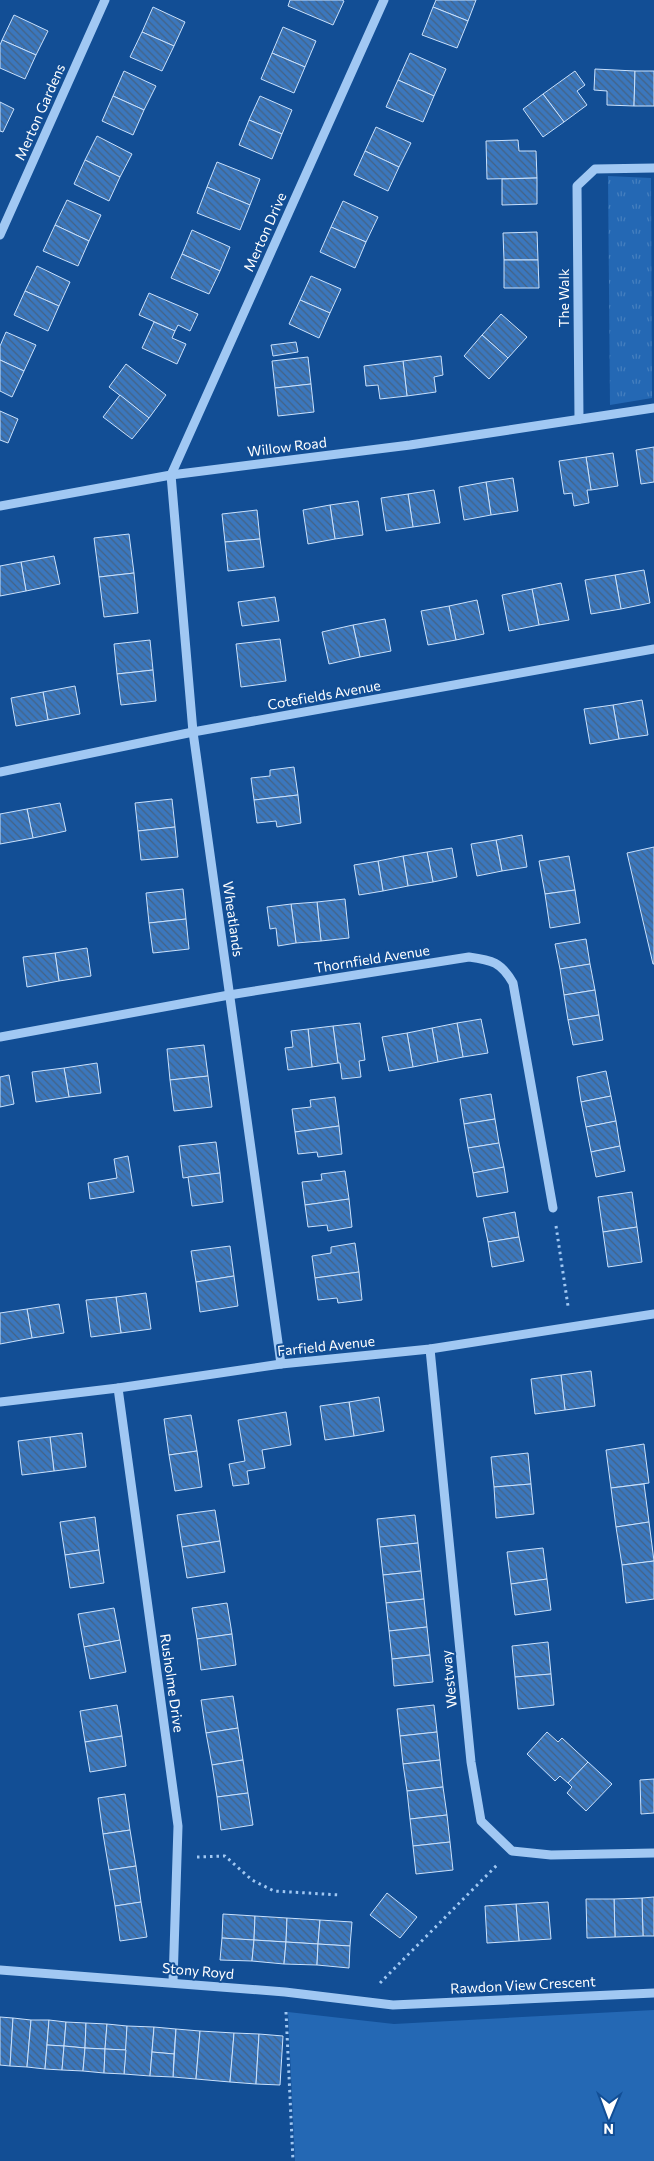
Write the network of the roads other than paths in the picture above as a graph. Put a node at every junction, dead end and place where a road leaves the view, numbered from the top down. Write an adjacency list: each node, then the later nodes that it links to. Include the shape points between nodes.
1 (104, 0): 4 (street, Merton Gardens)
2 (384, 0): 7 (street, Merton Drive)
3 (654, 168): 6 (street, The Walk, via 595,168 577,186)
4 (0, 235)
5 (654, 408): 6 (street)
6 (579, 419): 7 (street, Willow Road, via 410,445)
7 (172, 475): 8 (street, Willow Road); 10 (street, Wheatlands)
8 (0, 506)
9 (654, 649): 10 (street, Cotefields Avenue)
10 (193, 732): 11 (street, Cotefields Avenue); 12 (street, Wheatlands)
11 (0, 772)
12 (229, 995): 13 (street, Thornfield Avenue); 14 (street, Thornfield Avenue, via 469,957 486,959 504,969 512,983); 17 (street, Wheatlands)
13 (0, 1037)
14 (553, 1208)
15 (654, 1314): 16 (street, Farfield Avenue)
16 (430, 1349): 17 (street, Farfield Avenue); 20 (street, Westway, via 471,1762 482,1821 512,1851 551,1855)
17 (281, 1364): 18 (street, Farfield Avenue)
18 (118, 1388): 19 (street, Farfield Avenue); 22 (street, Rusholme Drive, via 178,1826)
19 (0, 1402)
20 (654, 1853)
21 (0, 1970): 22 (street, Stony Royd)
22 (173, 1982): 24 (street, Stony Royd)
23 (654, 1993): 24 (street, Rawdon View Crescent)
24 (393, 2005)

